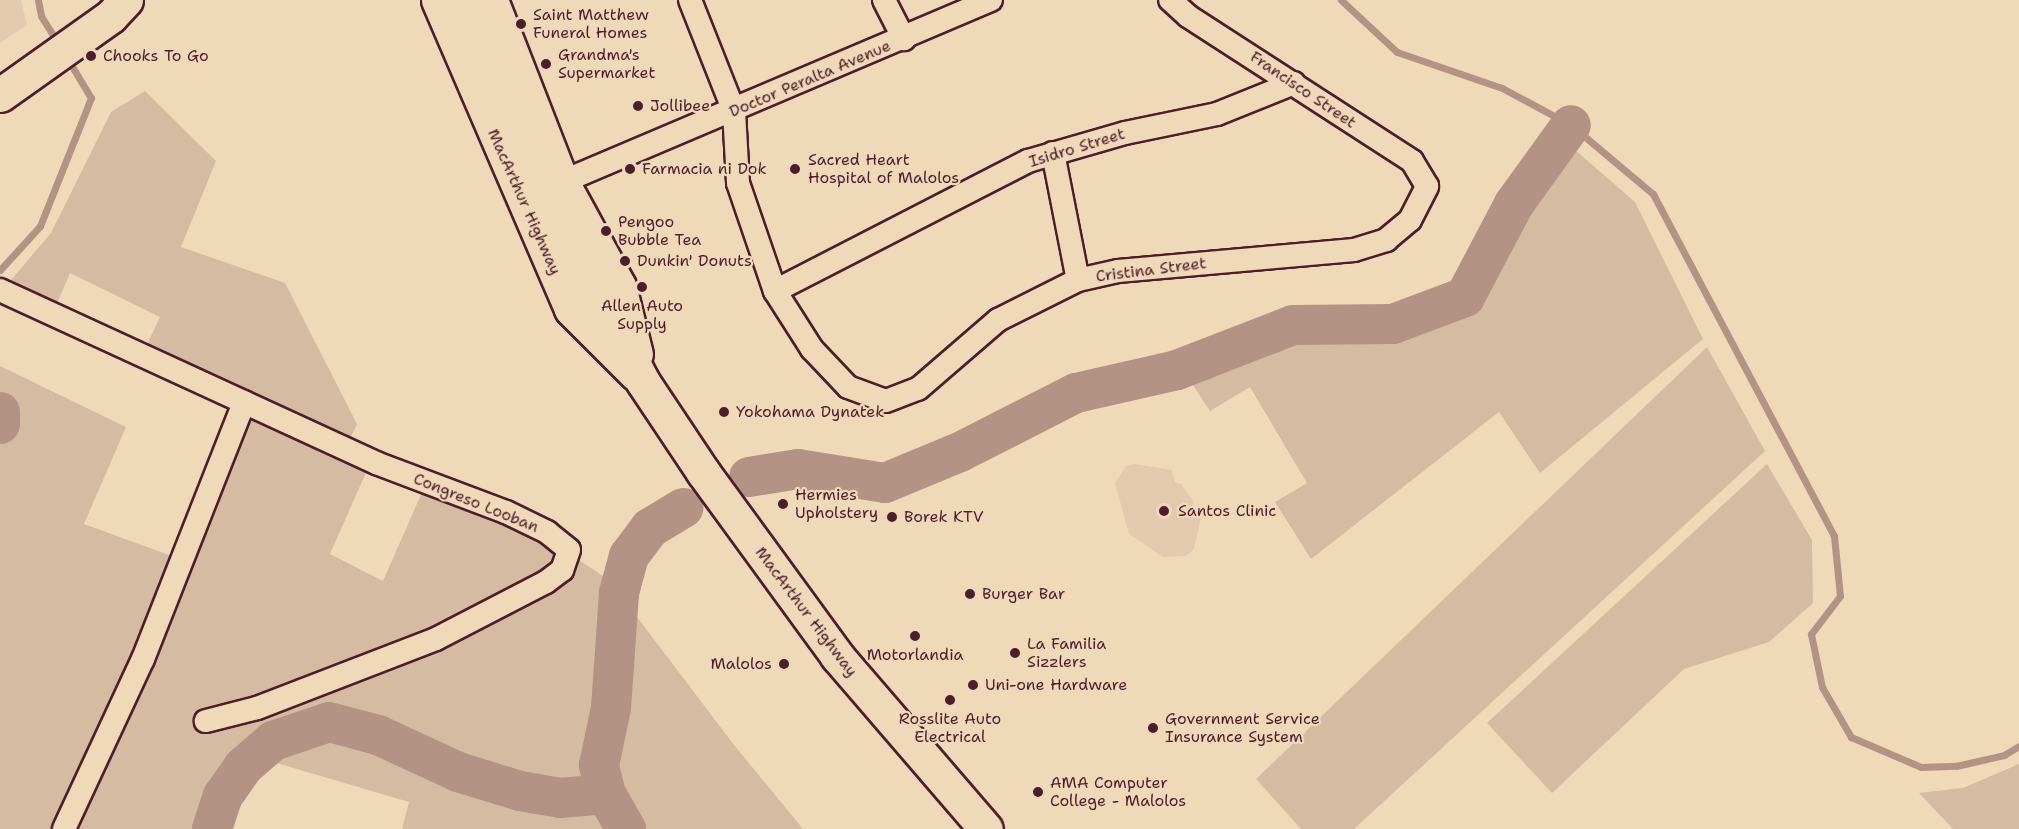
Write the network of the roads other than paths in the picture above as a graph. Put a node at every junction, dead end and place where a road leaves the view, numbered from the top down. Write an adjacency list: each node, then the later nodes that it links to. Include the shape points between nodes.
1 (126, 0): 11 (main road)
2 (438, 0): 19 (main road, MacArthur Highway, via 572,309)
3 (460, 0): 19 (main road, MacArthur Highway, via 515,134)
4 (491, 0): 14 (main road, MacArthur Highway)
5 (690, 0): 12 (street)
6 (884, 0): 9 (street)
7 (991, 0): 9 (street, Doctor Peralta Avenue)
8 (1170, 0): 10 (street, Francisco Street, via 1188,16)
9 (904, 39): 12 (street, Doctor Peralta Avenue)
10 (1294, 82): 13 (street, Isidro Street, via 1217,114 1125,132); 15 (street, Francisco Street, via 1412,160)
11 (0, 95)
12 (734, 111): 14 (street, Doctor Peralta Avenue); 18 (street, via 738,183)
13 (1053, 153): 16 (street); 18 (street, Isidro Street, via 1028,161)
14 (562, 182): 19 (main road, MacArthur Highway, via 619,286)
15 (1427, 186): 16 (street, Cristina Street, via 1401,231 1354,250 1118,272)
16 (1078, 280): 18 (street, Cristina Street, via 998,320 918,390 886,401 848,387 812,349)
17 (3, 291): 20 (street, Congreso Looban)
18 (775, 291)
19 (643, 382): 23 (main road, MacArthur Highway, via 703,472 879,708)
20 (244, 402): 21 (street, Congreso Looban, via 376,463 506,512 547,532 568,550 562,570 546,582 436,639 257,708); 22 (street, via 143,659)
21 (206, 721)
22 (64, 829)
23 (986, 829)

